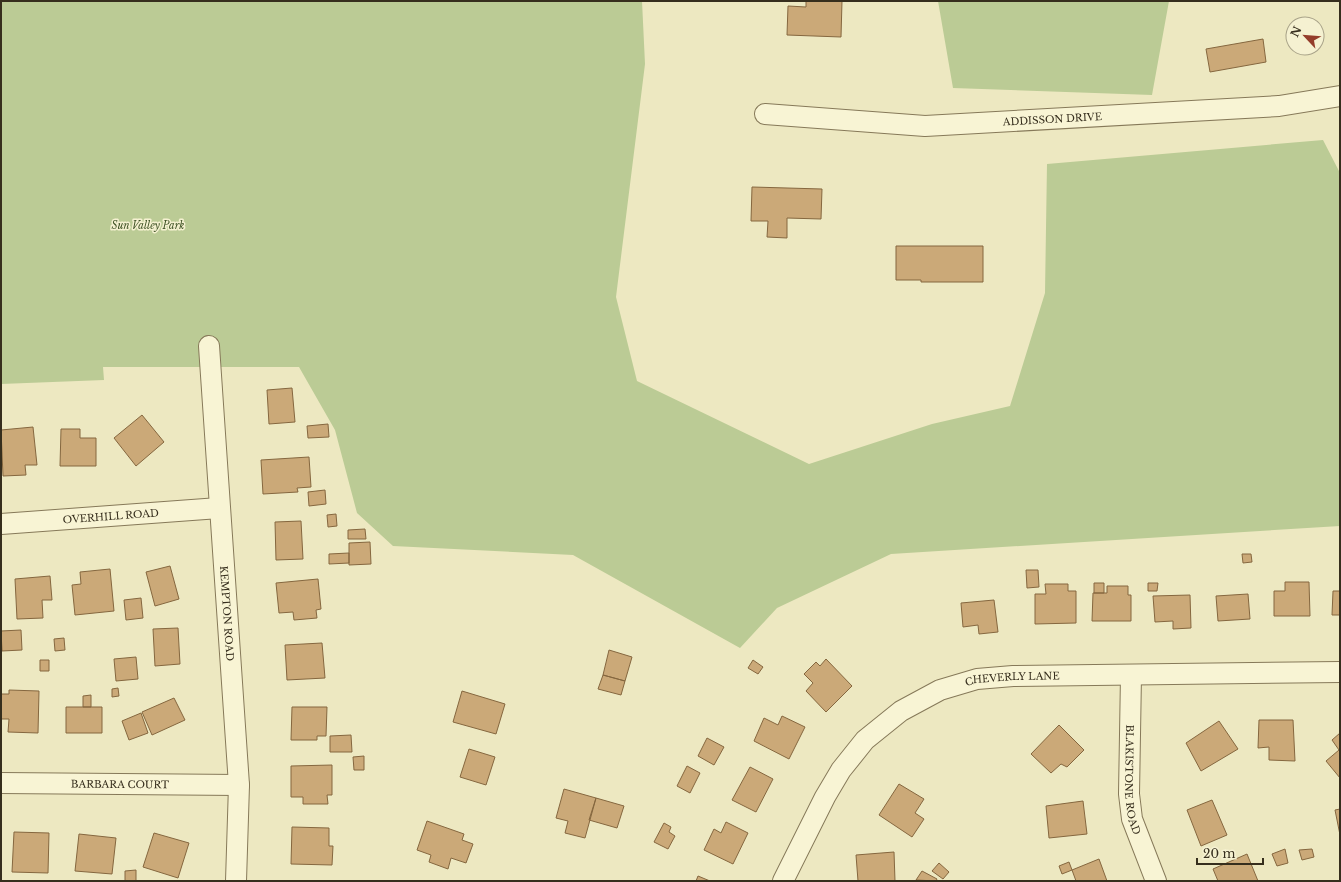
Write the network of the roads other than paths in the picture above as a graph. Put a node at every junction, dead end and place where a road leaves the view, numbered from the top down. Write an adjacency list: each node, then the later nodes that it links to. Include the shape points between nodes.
1 (1340, 96): 2 (street, ADDISSON DRIVE, via 1279,106 925,126)
2 (764, 114)
3 (209, 346): 4 (street, KEMPTON ROAD)
4 (220, 508): 5 (street, OVERHILL ROAD); 9 (street, KEMPTON ROAD)
5 (1, 524)
6 (1340, 672): 7 (street, CHEVERLY LANE)
7 (1131, 675): 11 (street, CHEVERLY LANE, via 1013,676 977,679 940,690 901,711 865,740 841,770); 12 (street, BLAKISTONE ROAD, via 1129,794 1132,819)
8 (1, 783): 9 (street, BARBARA COURT)
9 (239, 785): 10 (street, KEMPTON ROAD)
10 (236, 881)
11 (783, 881)
12 (1156, 881)

